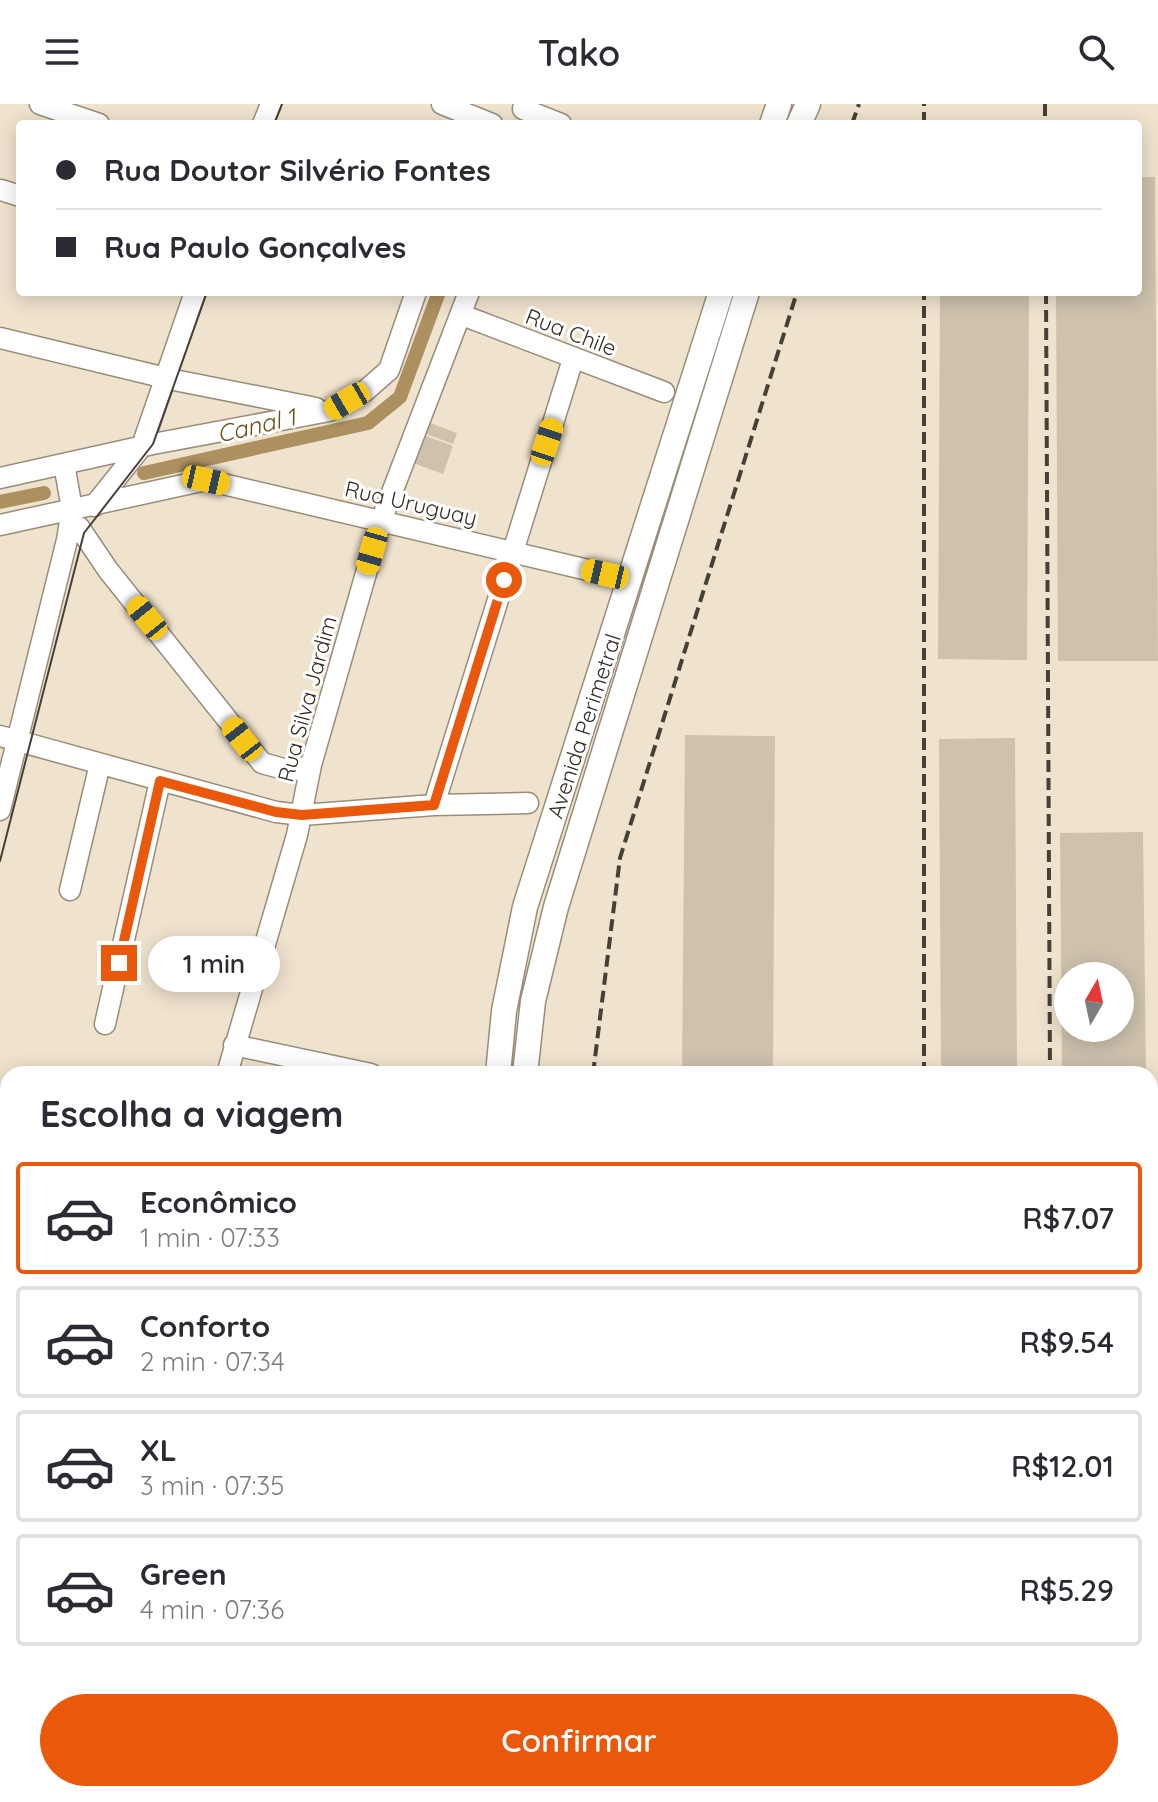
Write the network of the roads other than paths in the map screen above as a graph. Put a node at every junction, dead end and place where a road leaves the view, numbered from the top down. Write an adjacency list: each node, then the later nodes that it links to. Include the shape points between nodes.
1 (40, 104): 4 (street)
2 (442, 104): 5 (street)
3 (522, 112): 6 (street)
4 (87, 120)
5 (479, 120)
6 (548, 120)
7 (193, 296): 15 (street)
8 (415, 296): 17 (street, via 389,370)
9 (468, 296): 12 (street, Rua Silva Jardim)
10 (720, 296): 40 (main road, Avenida Perimetral, via 525,907)
11 (746, 296): 41 (main road, Avenida Perimetral, via 556,907 533,1001)
12 (462, 315): 14 (street, Rua Chile); 22 (street, Rua Silva Jardim)
13 (0, 338): 15 (street)
14 (573, 359): 16 (street, Rua Chile); 25 (street)
15 (163, 376): 17 (street); 18 (street)
16 (664, 392)
17 (329, 411): 18 (street)
18 (142, 446): 19 (street); 21 (street)
19 (64, 464): 20 (street); 24 (street)
20 (0, 478)
21 (96, 504): 22 (street, Rua Uruguay, via 206,480); 24 (street)
22 (381, 521): 25 (street, Rua Uruguay); 29 (street, Rua Silva Jardim)
23 (0, 525): 24 (street)
24 (73, 525): 27 (street); 29 (street, via 262,763 279,771)
25 (512, 552): 26 (street, Rua Uruguay); 32 (street)
26 (605, 574)
27 (9, 738): 28 (street); 33 (street)
28 (100, 764): 30 (street); 35 (street)
29 (311, 765): 34 (street, Rua Silva Jardim)
30 (160, 781): 34 (street); 36 (street)
31 (528, 803): 32 (street)
32 (434, 805): 34 (street)
33 (0, 810)
34 (302, 815): 37 (street, Rua Silva Jardim)
35 (70, 890)
36 (105, 1024)
37 (234, 1045): 38 (street, Rua Silva Jardim); 39 (street)
38 (229, 1066)
39 (333, 1066)
40 (499, 1066)
41 (526, 1066)

